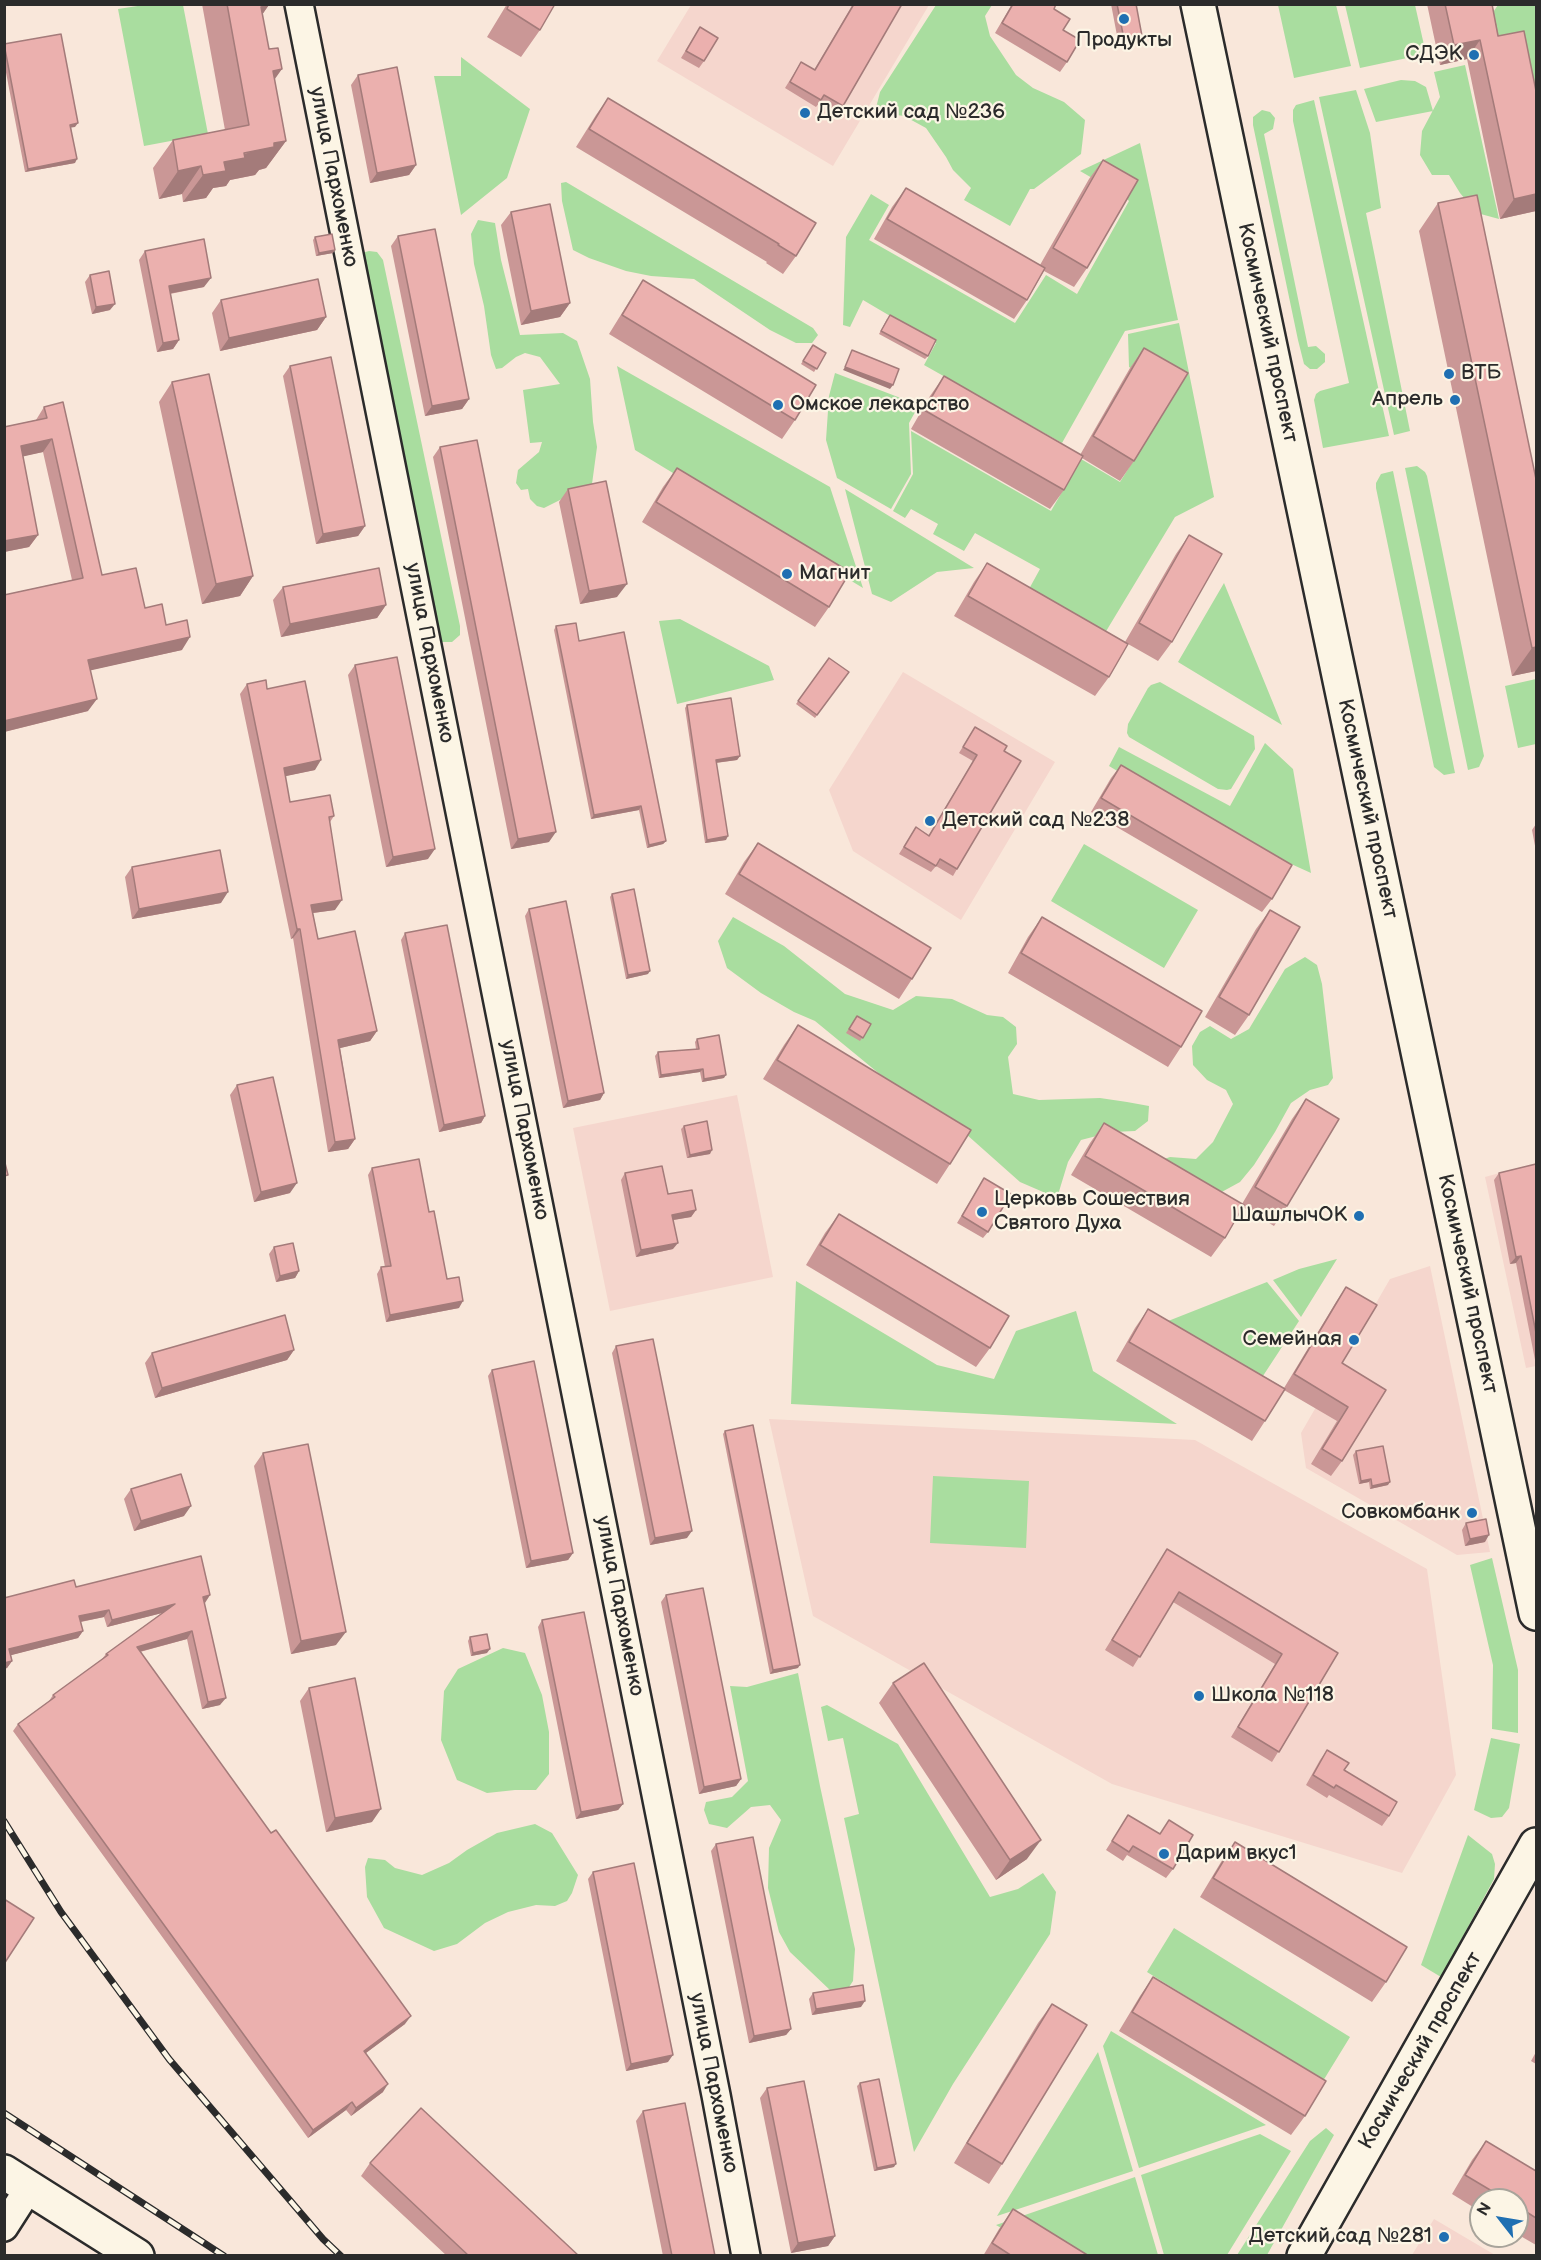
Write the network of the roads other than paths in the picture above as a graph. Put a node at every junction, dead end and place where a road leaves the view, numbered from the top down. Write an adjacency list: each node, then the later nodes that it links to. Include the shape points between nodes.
1 (299, 4): 8 (street, улица Пархоменко)
2 (1198, 4): 3 (main road, Космический проспект)
3 (1536, 1613)
4 (1536, 1845): 9 (main road, Космический проспект)
5 (17, 2180): 6 (street); 7 (main road)
6 (4, 2227)
7 (137, 2256)
8 (746, 2256)
9 (1304, 2256)

